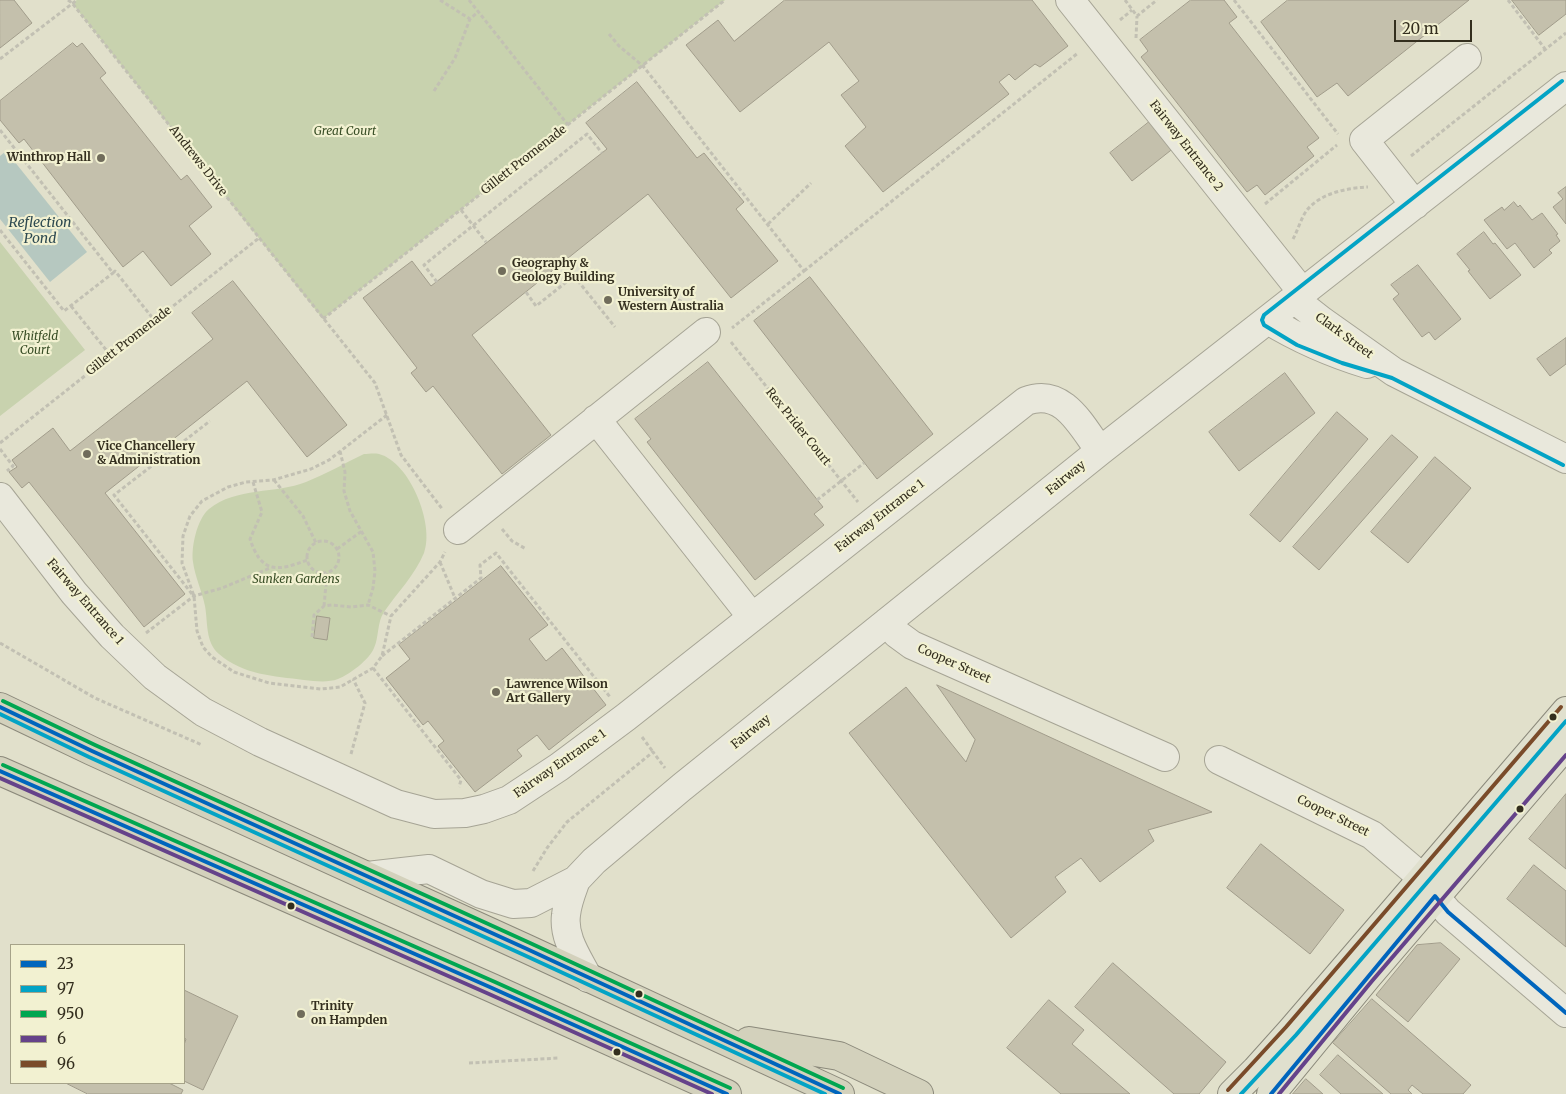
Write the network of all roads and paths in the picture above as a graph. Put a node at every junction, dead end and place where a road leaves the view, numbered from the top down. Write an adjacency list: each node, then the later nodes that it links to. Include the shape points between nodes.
1 (68, 0): 11 (path, Andrews Drive)
2 (77, 0): 11 (path)
3 (440, 0): 13 (path)
4 (468, 0): 12 (path)
5 (725, 0): 20 (path, Gillett Promenade)
6 (1070, 0): 16 (street, Fairway Entrance 2)
7 (1125, 0): 8 (path, via 1137,16)
8 (1157, 0)
9 (1234, 0): 28 (path, via 1343,141)
10 (1508, 0): 17 (path)
11 (72, 3): 19 (path); 34 (path, Andrews Drive)
12 (478, 12): 13 (path); 23 (path)
13 (470, 20): 22 (path, via 455,58)
14 (1566, 33): 17 (path)
15 (609, 34): 20 (path)
16 (1099, 36): 37 (path); 41 (street, Fairway Entrance 2)
17 (1546, 49): 26 (path)
18 (1467, 58): 26 (street, via 1364,140)
19 (0, 59)
20 (643, 66): 23 (path, Gillett Promenade); 32 (path)
21 (1566, 86): 29 (street, Fairway)
22 (434, 91)
23 (568, 125): 30 (path, Gillett Promenade)
24 (0, 130): 38 (path)
25 (602, 153): 31 (path, via 587,134)
26 (1389, 172): 29 (street); 35 (path, via 1372,187 1333,193 1317,200 1306,212)
27 (812, 182): 32 (path)
28 (1265, 204)
29 (1415, 205): 41 (street, Fairway)
30 (461, 210): 31 (path); 43 (path, Gillett Promenade)
31 (473, 224): 36 (path); 39 (path, via 424,265)
32 (768, 224): 37 (path)
33 (0, 230): 42 (path, via 64,311)
34 (259, 238): 43 (path, Andrews Drive); 45 (path, Gillett Promenade)
35 (1293, 239)
36 (486, 242)
37 (804, 271): 47 (path)
38 (112, 273): 42 (path); 45 (path, via 115,271)
39 (437, 282)
40 (526, 292): 46 (path, via 536,306 574,276)
41 (1299, 296): 44 (street, Fairway); 49 (street, Clark Street, via 1322,321)
42 (71, 306): 48 (path)
43 (323, 319): 50 (path, Andrews Drive, via 375,383)
44 (1268, 320): 49 (street, Clark Street, via 1299,339); 55 (street, Fairway)
45 (154, 321): 48 (path, Gillett Promenade)
46 (615, 327)
47 (722, 334): 51 (street); 63 (path, Rex Prider Court)
48 (111, 356): 53 (path, Gillett Promenade)
49 (1394, 372): 57 (street, Clark Street)
50 (387, 415): 56 (path); 64 (path, Andrews Drive, via 401,455)
51 (596, 419): 64 (street); 77 (street)
52 (210, 421): 72 (path, via 114,496)
53 (0, 443)
54 (0, 448): 61 (path, via 13,466 5,472)
55 (1100, 450): 63 (street, Fairway Entrance 1, via 1066,406 1049,398 1030,399); 78 (street, Fairway)
56 (340, 451): 59 (path, via 311,469); 65 (path, via 345,472 344,491 350,511)
57 (1566, 459)
58 (864, 463): 62 (path, bridge)
59 (273, 480): 60 (path); 66 (path, via 303,516)
60 (252, 482): 70 (path, via 262,512 250,539 261,560); 72 (path, via 216,493 202,501 190,516 183,536 182,564)
61 (5, 488): 86 (street, Fairway Entrance 1, via 74,593 112,636 155,676 203,712 260,742 396,804 434,814 465,813 509,800)
62 (817, 500)
63 (873, 520): 77 (street, Fairway Entrance 1)
64 (458, 530): 69 (path)
65 (362, 531): 67 (path); 74 (path, via 374,552 375,572)
66 (316, 543): 67 (path, via 329,542); 68 (path, via 308,552)
67 (337, 549): 71 (path, via 339,563)
68 (307, 560): 70 (path, via 278,569); 71 (path, via 318,573)
69 (440, 562): 73 (path); 76 (path)
70 (270, 568): 72 (path)
71 (327, 573): 75 (path)
72 (194, 596): 79 (path); 83 (path, via 197,631 203,648 234,672 269,683 321,689 340,687)
73 (455, 598): 81 (path); 86 (path, via 481,578 480,565 496,553)
74 (368, 604): 75 (path); 76 (path)
75 (324, 606): 80 (path, via 314,615)
76 (391, 616): 81 (path)
77 (752, 617): 86 (street, Fairway Entrance 1)
78 (887, 622): 89 (street, Cooper Street, via 912,645); 92 (street, Fairway)
79 (142, 636)
80 (312, 637)
81 (382, 656): 82 (path)
82 (373, 668): 83 (path); 93 (path, via 461,780)
83 (353, 679): 88 (path, via 365,703)
84 (0, 707): 95 (highway)
85 (1566, 710): 97 (main road)
86 (626, 717)
87 (1566, 745): 97 (main road)
88 (351, 756)
89 (1165, 757)
90 (1219, 760): 97 (street, Cooper Street, via 1372,835 1412,869)
91 (0, 771): 103 (highway)
92 (682, 787): 94 (path, via 654,752 567,822); 96 (street, Fairway)
93 (459, 789)
94 (532, 874)
95 (367, 876): 96 (street, via 429,869 481,894 513,904 531,903); 98 (highway)
96 (576, 880): 98 (street, via 566,914 566,928)
97 (1428, 888): 99 (street, Cooper Street, via 1448,912); 106 (main road); 107 (main road)
98 (588, 978): 100 (highway)
99 (1566, 1013)
100 (713, 1036): 104 (highway); 105 (highway, via 840,1056)
101 (559, 1058): 102 (path)
102 (469, 1063)
103 (727, 1094)
104 (840, 1094)
105 (920, 1094)
106 (1232, 1094)
107 (1271, 1094)

